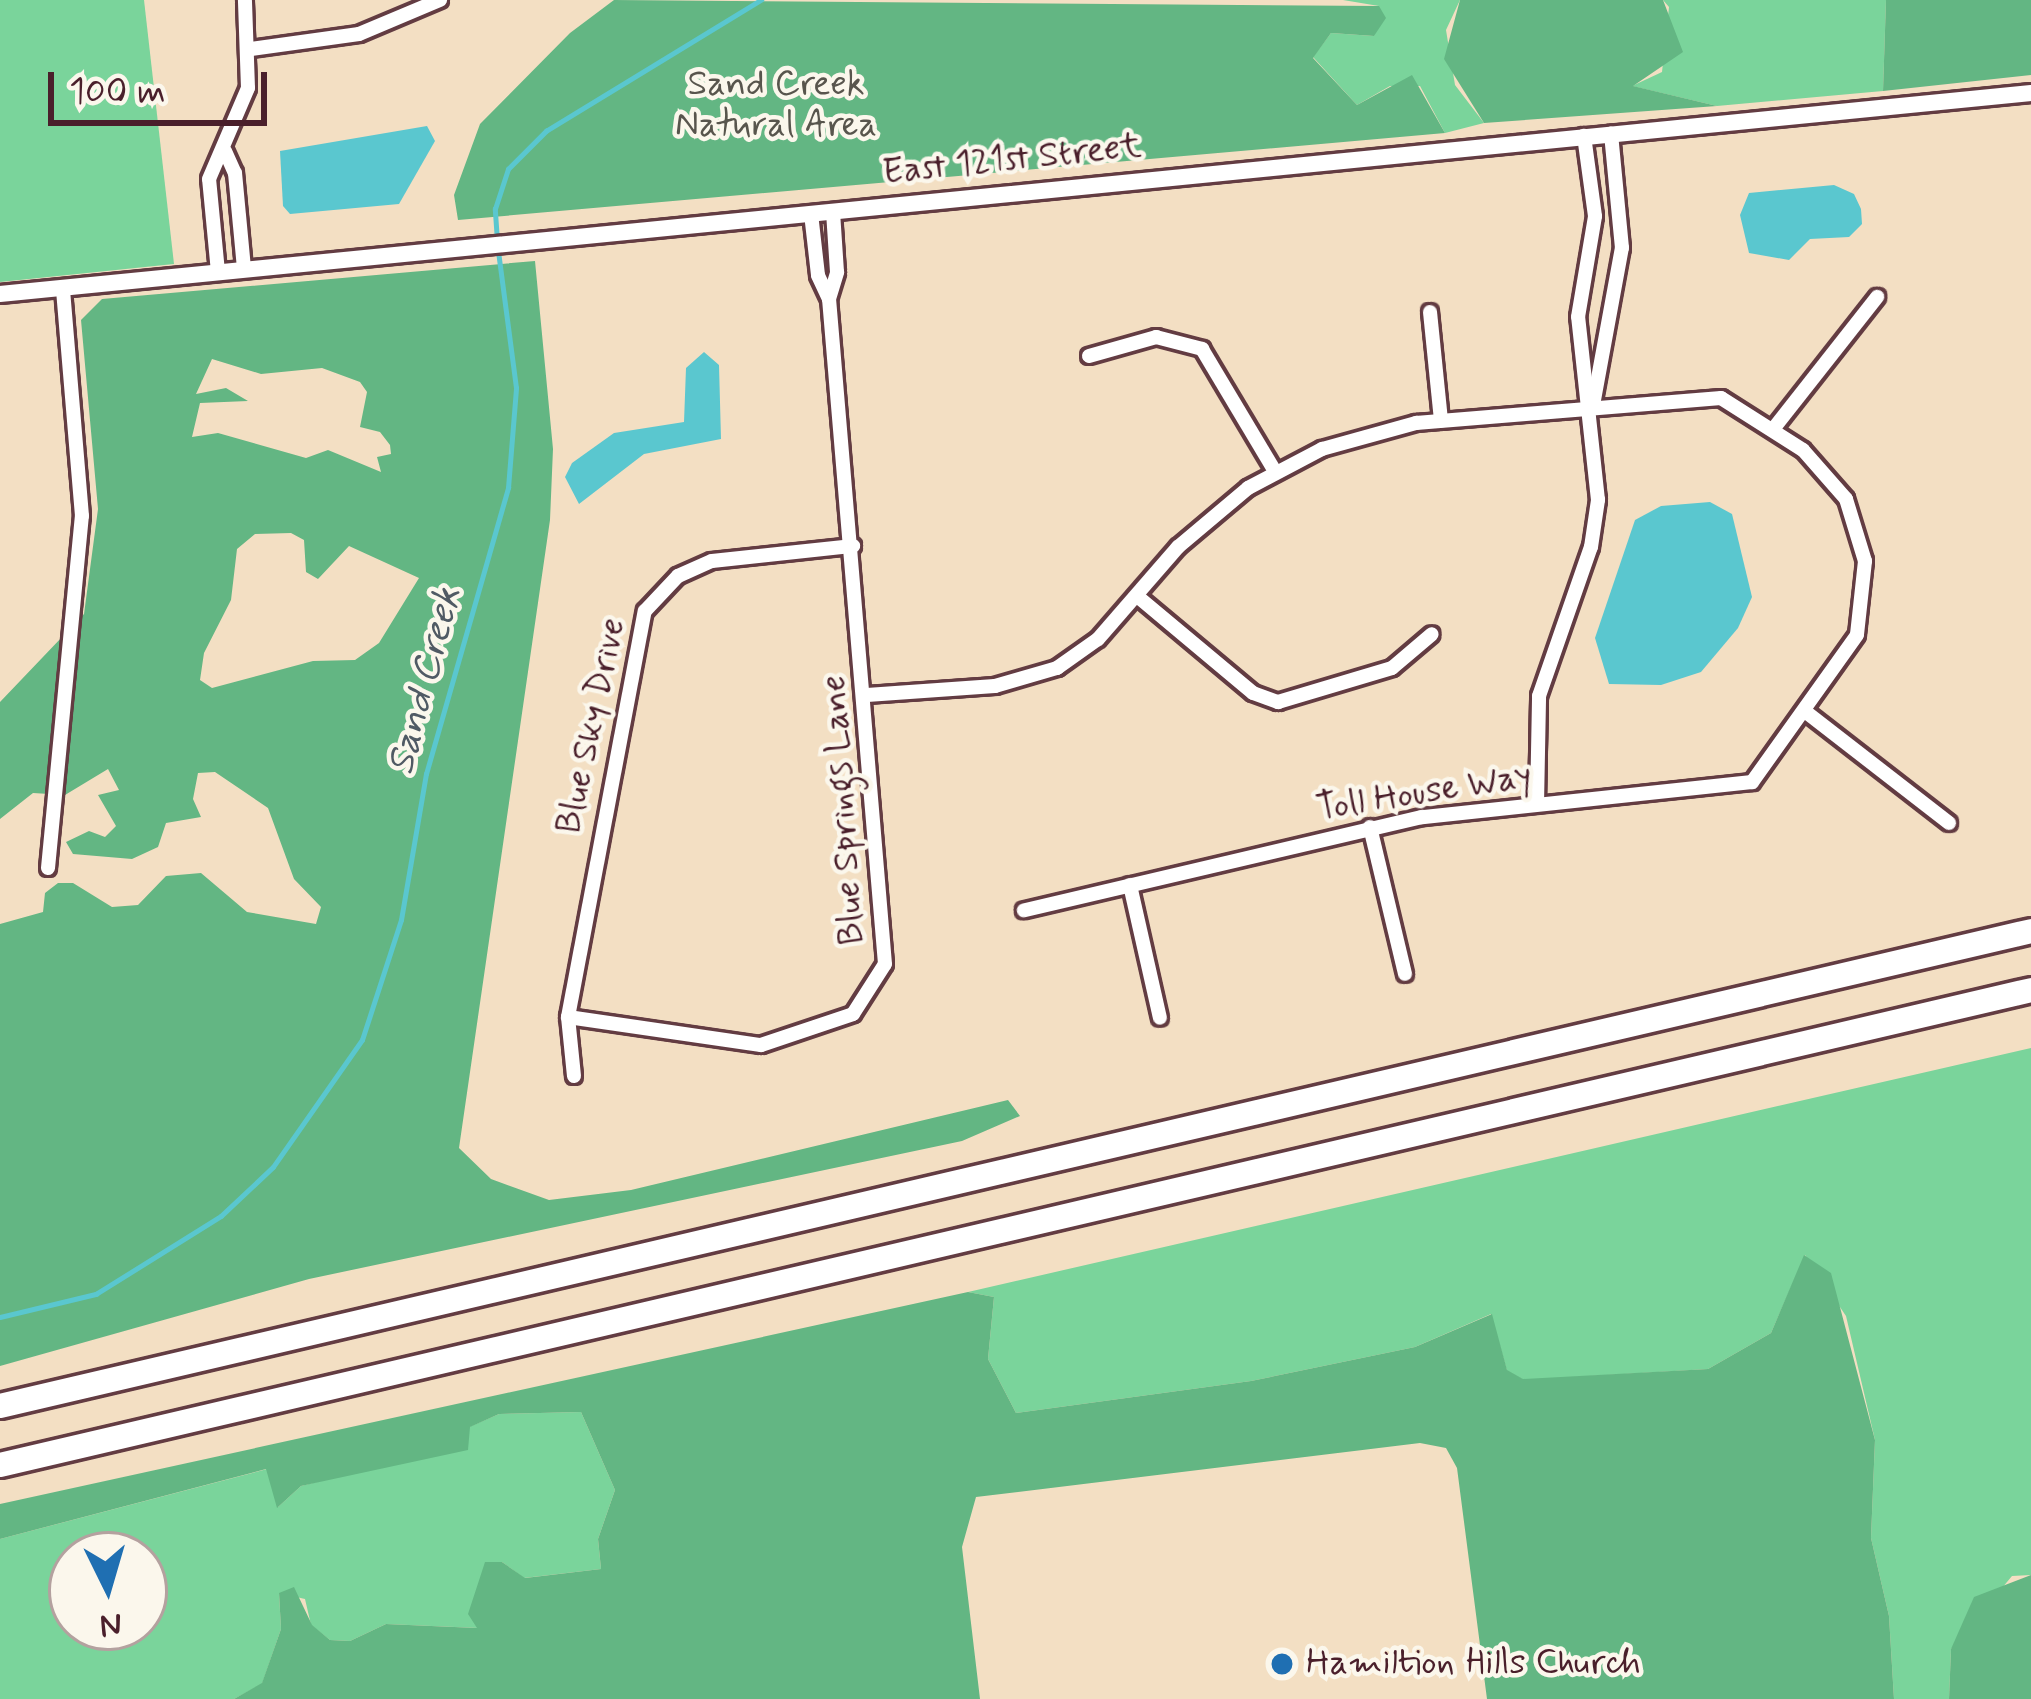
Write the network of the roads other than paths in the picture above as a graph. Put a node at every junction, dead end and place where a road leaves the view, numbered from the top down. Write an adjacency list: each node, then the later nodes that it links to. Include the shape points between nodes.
1 (245, 0): 3 (street)
2 (440, 0): 3 (street, via 358,34)
3 (251, 50): 7 (street, via 248,88)
4 (2031, 93): 5 (street, East 121st Street)
5 (1611, 134): 6 (street, East 121st Street); 18 (street, via 1622,248)
6 (1584, 136): 8 (street, East 121st Street); 18 (street, via 1595,216 1578,316)
7 (225, 151): 10 (street, via 235,173); 11 (street, via 209,178)
8 (833, 212): 9 (street, East 121st Street); 15 (street, Blue Springs Lane, via 837,272)
9 (811, 214): 10 (street, East 121st Street); 15 (street, Blue Springs Lane)
10 (244, 269): 11 (street, East 121st Street)
11 (218, 272): 12 (street, East 121st Street)
12 (63, 288): 13 (street, East 121st Street); 30 (street, via 82,516)
13 (0, 294)
14 (1877, 296): 20 (street)
15 (829, 299): 22 (street, Blue Springs Lane)
16 (1430, 312): 19 (street)
17 (1089, 356): 21 (street, via 1137,339 1190,341 1221,371)
18 (1593, 405): 19 (street, Toll House Way); 20 (street, Toll House Way, via 1721,398); 27 (street, via 1595,523 1539,696)
19 (1441, 420): 21 (street, Toll House Way, via 1358,437)
20 (1774, 428): 26 (street, Toll House Way, via 1836,482 1865,561 1857,635)
21 (1276, 473): 23 (street, Toll House Way, via 1200,526)
22 (853, 546): 25 (street, Blue Springs Lane); 36 (street, Blue Sky Drive, via 712,561 678,576 645,611)
23 (1137, 596): 24 (street, via 1252,693 1278,701 1307,699 1392,668); 25 (street, Toll House Way, via 1085,650 1042,674)
24 (1432, 634)
25 (867, 695): 36 (street, Blue Springs Lane, via 888,934 868,999 825,1030 760,1045)
26 (1807, 712): 27 (street, Toll House Way, via 1752,782); 28 (street)
27 (1538, 804): 29 (street, Toll House Way)
28 (1949, 823)
29 (1370, 827): 31 (street, Toll House Way); 34 (street)
30 (48, 868)
31 (1130, 886): 32 (street, Toll House Way); 37 (street)
32 (1024, 910)
33 (2031, 931): 39 (highway)
34 (1405, 974)
35 (2031, 990): 40 (highway)
36 (568, 1017): 38 (street, Blue Sky Drive)
37 (1160, 1018)
38 (574, 1076)
39 (0, 1406)
40 (0, 1465)

